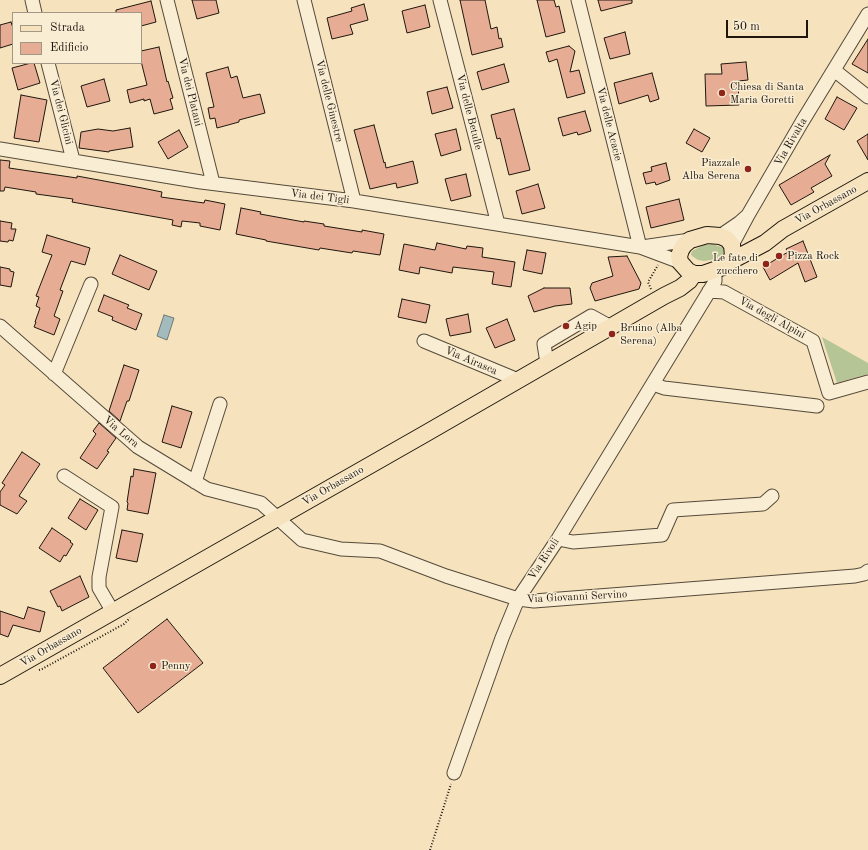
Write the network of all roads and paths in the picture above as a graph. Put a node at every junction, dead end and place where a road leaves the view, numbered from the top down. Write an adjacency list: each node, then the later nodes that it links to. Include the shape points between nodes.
1 (32, 0): 6 (street)
2 (167, 0): 14 (street, Via dei Platani)
3 (304, 0): 15 (street, Via delle Ginestre)
4 (440, 0): 16 (street, Via delle Betulle)
5 (578, 0): 20 (street, Via delle Acacie)
6 (35, 12)
7 (868, 14): 9 (street, Via Rivalta)
8 (48, 64): 12 (street, Via dei Glicini)
9 (834, 70): 10 (street); 19 (street, Via Rivalta, via 748,215)
10 (868, 96)
11 (0, 148): 12 (street, Via dei Tigli)
12 (73, 160): 14 (street, Via dei Tigli)
13 (868, 181): 17 (main road, Via Orbassano)
14 (213, 183): 15 (street, Via dei Tigli)
15 (354, 201): 16 (street, Via dei Tigli)
16 (498, 224): 20 (street, Via dei Tigli)
17 (783, 229): 19 (main road, Via Orbassano, via 744,244); 21 (main road, Via Orbassano)
18 (690, 240): 19 (main road, Via Orbassano, via 707,235); 20 (street, Via dei Tigli); 22 (main road, Via Orbassano, via 684,245 679,256)
19 (726, 241): 21 (main road, via 733,256)
20 (640, 247): 22 (street, Via dei Tigli)
21 (729, 262): 23 (main road, Via Orbassano)
22 (686, 268): 23 (main road, Via Orbassano); 25 (street); 29 (main road, Via Orbassano, via 664,296)
23 (715, 270): 25 (street, Via Rivoli, via 715,281)
24 (91, 284): 28 (street)
25 (710, 291): 30 (street, Via degli Alpini, via 724,292 813,341 829,393); 31 (street, Via Rivoli)
26 (0, 326): 28 (street, Via Lora)
27 (424, 341): 29 (street, Via Airasca)
28 (54, 374): 35 (street, Via Lora, via 138,447)
29 (518, 380): 37 (main road, Via Orbassano)
30 (868, 382)
31 (653, 384): 33 (street, via 664,388); 38 (street, Via Rivoli)
32 (220, 404): 35 (street)
33 (817, 406)
34 (64, 476): 41 (street, via 112,507 99,588)
35 (195, 482): 37 (street, Via Lora, via 207,489 261,503)
36 (772, 496): 38 (street, via 763,504 673,510 662,535 573,542)
37 (277, 518): 40 (street, Via Giovanni Servino, via 302,540 341,549 380,551); 41 (main road, Via Orbassano)
38 (558, 538): 40 (street, Via Rivoli)
39 (868, 571): 40 (street, Via Giovanni Servino, via 854,576 670,591 534,601)
40 (518, 599): 43 (street, Via Rivoli)
41 (113, 612): 42 (main road, Via Orbassano)
42 (0, 676)
43 (454, 773): 44 (path)
44 (430, 850)

